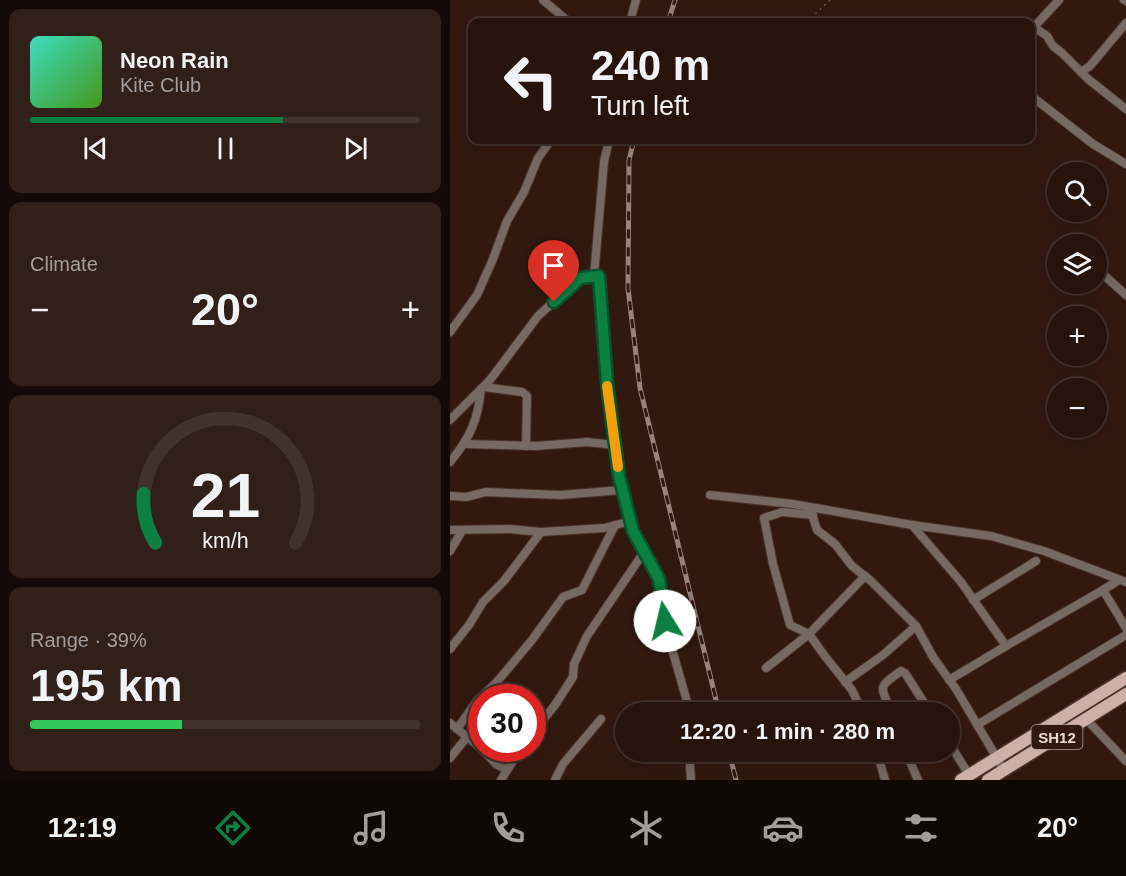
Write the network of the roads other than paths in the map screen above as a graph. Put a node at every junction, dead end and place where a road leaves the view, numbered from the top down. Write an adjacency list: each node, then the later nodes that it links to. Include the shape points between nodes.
1 (543, 0): 4 (street)
2 (636, 0): 5 (street)
3 (1059, 0): 7 (street)
4 (564, 18)
5 (631, 18)
6 (1126, 23): 9 (street)
7 (1035, 26)
8 (1035, 28): 9 (street)
9 (1081, 72): 11 (street)
10 (1035, 98): 14 (street, via 1093,144)
11 (1126, 109)
12 (548, 144): 18 (street, via 507,221 477,295)
13 (608, 144): 15 (street)
14 (1126, 164)
15 (594, 276): 19 (street, via 580,278 538,316); 22 (street, via 599,276)
16 (1107, 278): 17 (street)
17 (1126, 295)
18 (450, 332)
19 (482, 388): 20 (street); 21 (street, via 478,415); 23 (street, via 525,394)
20 (450, 420)
21 (465, 444): 23 (street); 24 (street)
22 (615, 445): 23 (street, via 587,442); 25 (street)
23 (526, 446)
24 (450, 462)
25 (622, 490): 27 (street); 29 (street)
26 (710, 495): 28 (street)
27 (450, 496)
28 (812, 511): 31 (street); 38 (street, via 817,530); 44 (street, via 782,512 764,518 790,625)
29 (631, 521): 30 (street); 36 (street)
30 (615, 525): 34 (street); 62 (street, via 582,590 563,597)
31 (912, 525): 39 (street, via 991,536); 41 (street)
32 (450, 531): 33 (street)
33 (462, 531): 34 (street); 35 (street)
34 (541, 532): 47 (street)
35 (450, 551)
36 (644, 552): 53 (street, via 659,579 668,635); 57 (street, via 587,636 574,664 573,677)
37 (1036, 561): 41 (street)
38 (865, 576): 42 (street); 44 (street)
39 (1124, 581): 40 (street)
40 (1103, 590): 43 (street); 46 (street)
41 (974, 600): 46 (street)
42 (916, 626): 50 (street); 51 (street)
43 (1126, 628)
44 (809, 634): 48 (street); 51 (street)
45 (1126, 635): 61 (street)
46 (1006, 646): 50 (street)
47 (450, 649)
48 (766, 668)
49 (1126, 678): 64 (main road)
50 (949, 680): 61 (street)
51 (845, 682): 54 (street)
52 (1126, 694): 58 (main road, SH12)
53 (687, 702)
54 (857, 702)
55 (887, 702): 56 (street, via 884,683 901,671)
56 (924, 702)
57 (546, 716)
58 (1086, 718): 66 (street); 73 (main road, SH12)
59 (601, 719): 76 (street, via 563,764)
60 (450, 723): 62 (street)
61 (977, 724): 64 (street)
62 (456, 729): 63 (street)
63 (467, 737): 65 (street); 72 (street)
64 (996, 757): 73 (street); 74 (main road)
65 (450, 758)
66 (1126, 761)
67 (512, 762): 72 (street)
68 (690, 762): 77 (street)
69 (880, 762): 78 (street)
70 (910, 762): 79 (street)
71 (958, 762): 74 (street)
72 (507, 770): 75 (street)
73 (1004, 770): 80 (main road, SH12)
74 (965, 777)
75 (501, 780)
76 (555, 780)
77 (691, 780)
78 (885, 780)
79 (918, 780)
80 (988, 780)

